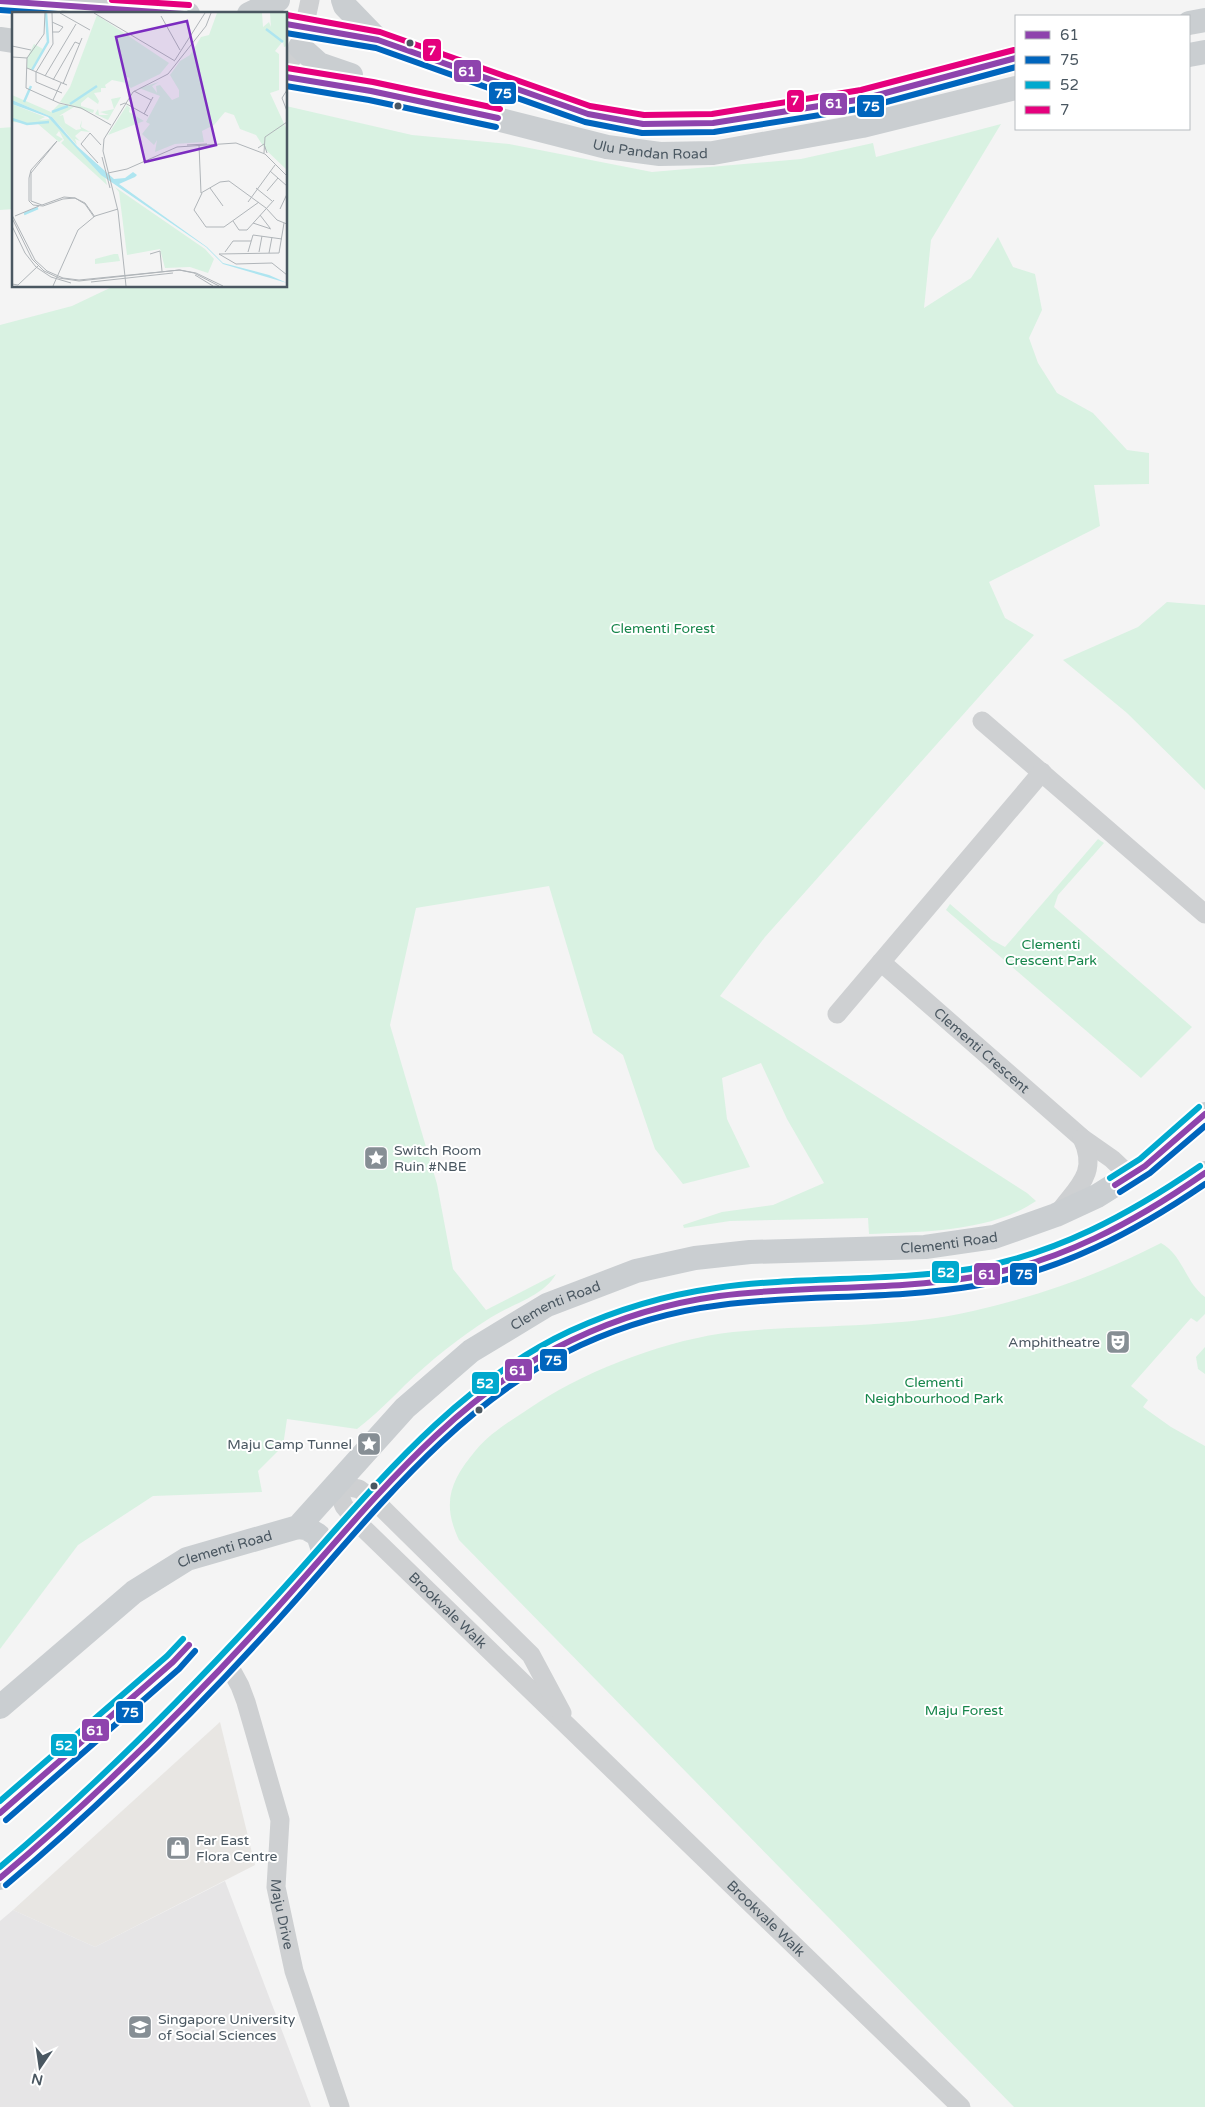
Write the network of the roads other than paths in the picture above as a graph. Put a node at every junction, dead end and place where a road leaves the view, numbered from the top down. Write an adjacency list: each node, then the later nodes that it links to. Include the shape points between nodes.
1 (278, 0): 6 (main road)
2 (310, 0): 9 (street)
3 (343, 0): 10 (main road)
4 (0, 1): 5 (main road)
5 (159, 12)
6 (253, 12)
7 (1205, 20): 8 (main road)
8 (1190, 23)
9 (297, 32): 10 (main road, Ulu Pandan Road); 14 (street); 17 (main road, via 319,64 334,71 425,92 441,98)
10 (378, 40): 13 (main road, Ulu Pandan Road, via 588,114 643,124 713,124 863,99)
11 (1205, 52): 12 (main road)
12 (1190, 55)
13 (1015, 58)
14 (288, 61)
15 (288, 77): 17 (main road, Ulu Pandan Road)
16 (1015, 88): 17 (main road, Ulu Pandan Road, via 862,126 712,153 660,154 607,147)
17 (445, 106)
18 (982, 721): 19 (street)
19 (1042, 772): 20 (street); 21 (street)
20 (1205, 914)
21 (881, 962): 22 (street); 24 (street, Clementi Crescent)
22 (837, 1014)
23 (1205, 1114): 26 (main road, Clementi Road)
24 (1082, 1138): 26 (street, Clementi Crescent, via 1112,1158); 27 (street, via 1089,1152 1089,1169)
25 (1205, 1173): 29 (main road, via 1123,1225 1088,1241 1040,1260 977,1277 700,1299 595,1329 557,1346 494,1385 434,1437)
26 (1130, 1176): 27 (main road, Clementi Road)
27 (1056, 1216): 28 (main road, Clementi Road, via 994,1237 969,1241 925,1247 750,1252 695,1258 600,1284 547,1304 471,1351 405,1408)
28 (335, 1484): 29 (street, Brookvale Walk, via 360,1489); 30 (street, Brookvale Walk, via 344,1506); 31 (main road, Clementi Road)
29 (375, 1501): 30 (main road); 35 (street, Brookvale Walk, via 531,1655)
30 (357, 1522): 32 (main road); 35 (street, Brookvale Walk)
31 (298, 1527): 32 (main road, via 318,1535); 34 (main road, Clementi Road, via 187,1559 134,1592)
32 (325, 1556): 33 (main road)
33 (227, 1662): 36 (main road, via 123,1770); 37 (street, Maju Drive, via 246,1702 280,1820 276,1887 294,1971)
34 (0, 1707)
35 (571, 1729): 38 (street, Brookvale Walk)
36 (0, 1878)
37 (340, 2107)
38 (961, 2107)

